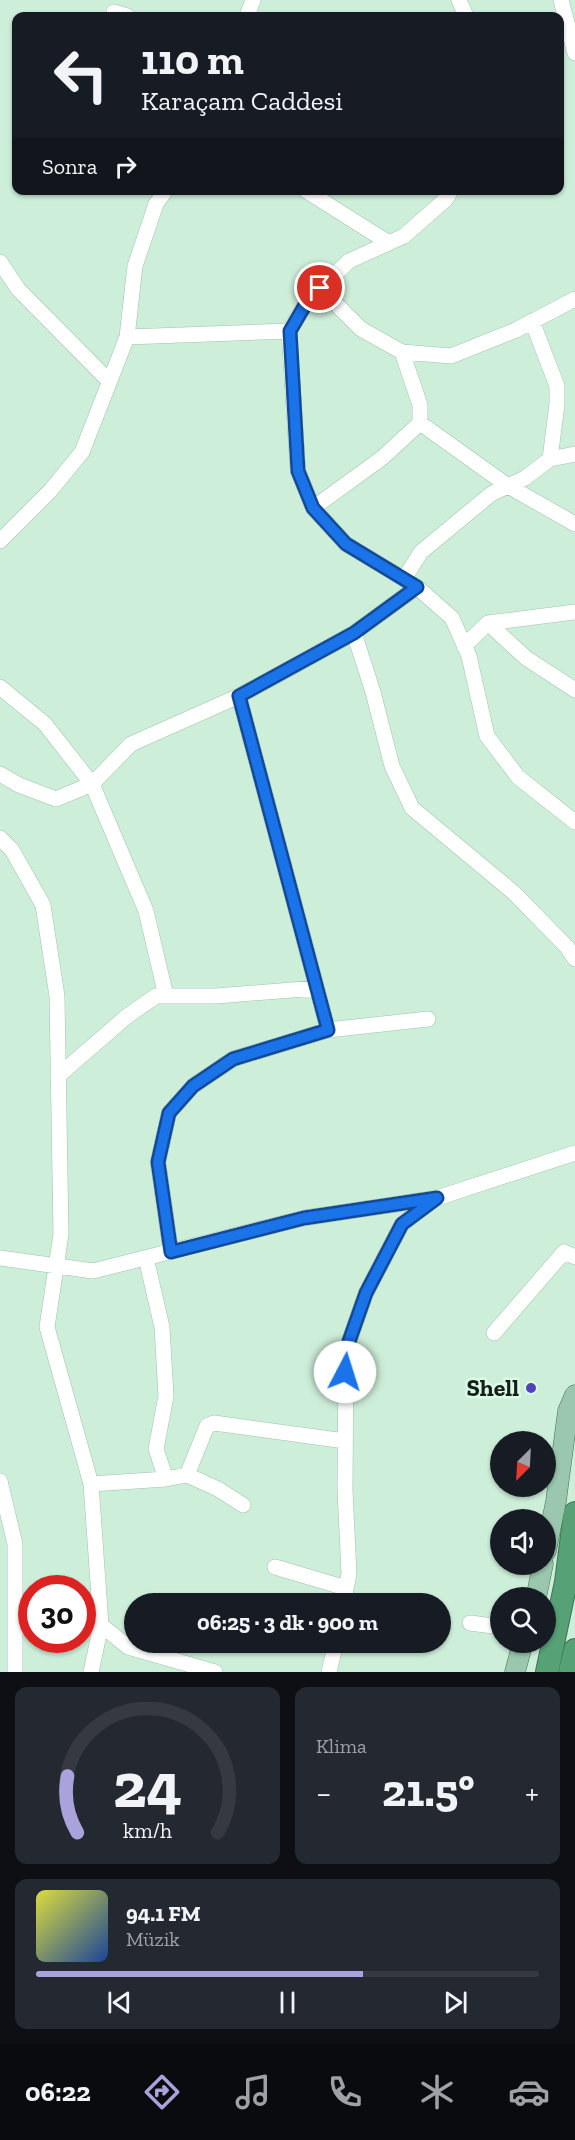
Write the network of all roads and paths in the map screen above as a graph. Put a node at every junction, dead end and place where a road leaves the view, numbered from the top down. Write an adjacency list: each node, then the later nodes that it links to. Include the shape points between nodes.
1 (561, 0): 2 (street)
2 (575, 53)
3 (162, 195): 12 (street, via 135,266)
4 (312, 195): 6 (street)
5 (448, 195): 6 (street, via 405,236)
6 (389, 243): 8 (street, via 349,261)
7 (0, 262): 14 (street, via 18,289)
8 (320, 288): 11 (street); 13 (street, via 361,329)
9 (575, 298): 10 (street)
10 (532, 321): 13 (street, via 451,356); 17 (street, via 557,386)
11 (290, 331): 12 (street); 19 (street, via 298,471)
12 (127, 337): 14 (street)
13 (402, 352): 15 (street, via 420,405)
14 (109, 381): 21 (street, via 82,452)
15 (420, 423): 18 (street); 19 (street, via 382,458)
16 (575, 454): 17 (street)
17 (550, 459): 18 (street)
18 (508, 486): 20 (street); 22 (street, via 490,494 421,552)
19 (313, 508): 22 (street, via 346,544)
20 (575, 524)
21 (0, 541)
22 (411, 583): 25 (street); 26 (street, via 452,618)
23 (575, 612): 24 (street)
24 (488, 623): 26 (street); 28 (street, via 526,658)
25 (354, 633): 29 (street); 34 (street, via 392,766 412,808 513,892)
26 (464, 646): 32 (street, via 487,736 518,777)
27 (0, 687): 31 (street, via 45,724)
28 (575, 690)
29 (239, 696): 31 (street, via 131,744); 35 (street)
30 (0, 774): 31 (street, via 56,799)
31 (92, 784): 36 (street, via 146,911)
32 (575, 822)
33 (0, 838): 39 (street, via 12,850 43,905 57,996)
34 (575, 959)
35 (317, 988): 36 (street); 38 (street)
36 (166, 996): 39 (street, via 156,996 126,1017)
37 (428, 1019): 38 (street)
38 (328, 1030): 42 (street, via 233,1059 193,1086 169,1113 158,1162)
39 (58, 1076): 46 (street, via 61,1234)
40 (575, 1153): 41 (street)
41 (437, 1198): 42 (street, via 304,1218); 49 (street, via 402,1224 366,1293 346,1350)
42 (171, 1252): 45 (street)
43 (575, 1257): 47 (street, via 564,1252)
44 (0, 1258): 46 (street)
45 (146, 1258): 46 (street, via 93,1271); 51 (street, via 162,1327 166,1396 156,1449)
46 (55, 1267): 53 (street, via 46,1327)
47 (494, 1333)
48 (575, 1395): 55 (main road, via 567,1411)
49 (345, 1442): 50 (street, via 214,1423 207,1426); 58 (street, via 349,1574)
50 (187, 1475): 51 (street); 54 (street)
51 (166, 1479): 53 (street)
52 (0, 1481): 66 (street, via 15,1544)
53 (90, 1484): 61 (street)
54 (243, 1505)
55 (554, 1509)
56 (575, 1513): 71 (highway, via 566,1582)
57 (275, 1567): 58 (street)
58 (346, 1587): 59 (street)
59 (345, 1593)
60 (470, 1623): 62 (street)
61 (101, 1624): 67 (street); 68 (street, via 128,1647)
62 (490, 1626)
63 (575, 1650): 72 (highway)
64 (333, 1653): 69 (street)
65 (520, 1653): 70 (main road)
66 (15, 1672)
67 (91, 1672)
68 (215, 1672)
69 (329, 1672)
70 (515, 1672)
71 (547, 1672)
72 (570, 1672)

